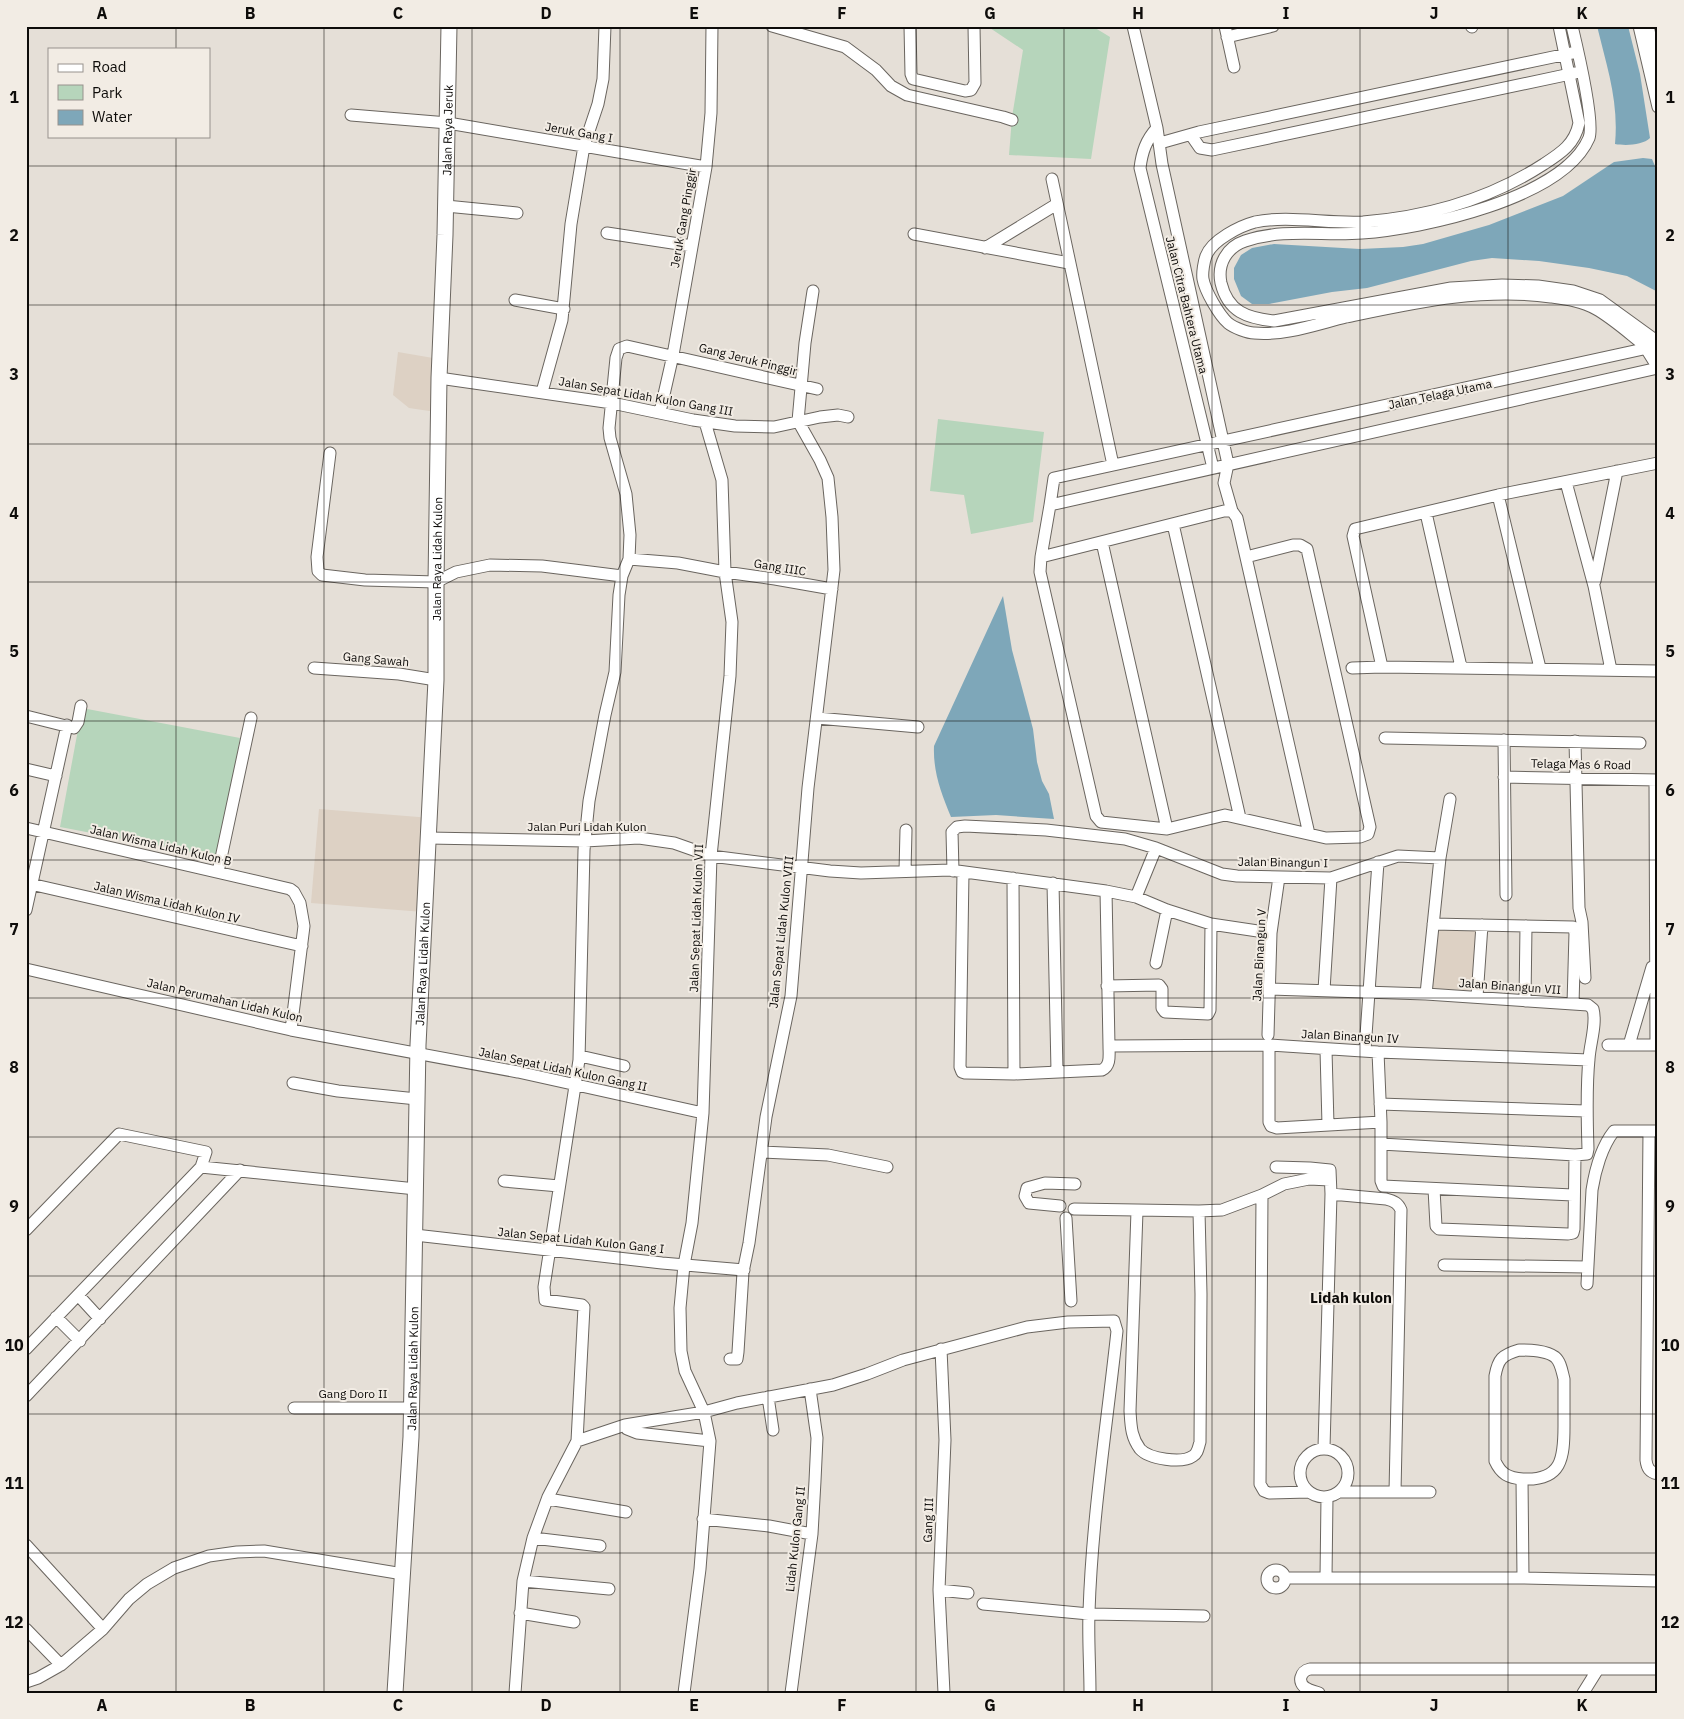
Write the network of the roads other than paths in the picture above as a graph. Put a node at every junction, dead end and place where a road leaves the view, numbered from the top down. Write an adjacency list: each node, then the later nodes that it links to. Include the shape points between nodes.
1 (449, 26): 24 (main road, Jalan Raya Jeruk)
2 (605, 26): 28 (street, via 603,80)
3 (712, 26): 29 (street, Jeruk Gang Pinggir, via 711,113)
4 (772, 26): 23 (street, via 845,47 876,70 891,86 907,95)
5 (910, 26): 6 (street, via 913,79 965,91 971,90 976,83)
6 (974, 26)
7 (1133, 26): 25 (street, Jalan Citra Bahtera Utama)
8 (1273, 26): 13 (street)
9 (1559, 26): 16 (street)
10 (1572, 26): 15 (street)
11 (1640, 26): 21 (street)
12 (1648, 26): 18 (street)
13 (1250, 29): 14 (street)
14 (1226, 31): 17 (street)
15 (1578, 51): 16 (street); 19 (street)
16 (1564, 54): 20 (street); 26 (street)
17 (1234, 67)
18 (1658, 71)
19 (1582, 72): 20 (street); 43 (street, via 1590,116 1589,137 1578,156 1540,185 1472,213 1427,224 1360,234 1281,233 1244,241 1224,256 1219,274 1224,294 1238,312 1255,319 1274,321 1451,288 1502,284 1538,286 1573,291 1600,300)
20 (1568, 74): 26 (street, via 1212,150 1200,148); 43 (street, via 1579,123 1577,134 1568,147 1528,174 1486,195 1423,213 1362,222 1255,222 1238,228 1215,244 1206,255 1203,278 1211,300 1229,324 1252,333 1277,333 1453,297 1537,295 1571,300 1595,308)
21 (1658, 107)
22 (351, 115): 24 (street, Jeruk Gang I)
23 (1012, 120)
24 (448, 123): 28 (street, Jeruk Gang I); 32 (main road, Jalan Raya Jeruk)
25 (1156, 128): 27 (street, Jalan Citra Bahtera Utama); 56 (street, Jalan Citra Bahtera Utama, via 1147,139 1140,168)
26 (1191, 134): 27 (street)
27 (1160, 143): 55 (street, Jalan Citra Bahtera Utama)
28 (584, 146): 29 (street, Jeruk Gang I); 42 (street, via 571,224)
29 (706, 167): 37 (street, Jeruk Gang Pinggir)
30 (1052, 179): 31 (street)
31 (1056, 204): 38 (street); 39 (street)
32 (446, 206): 33 (street); 35 (main road, Jalan Raya Jeruk)
33 (517, 213)
34 (607, 233): 37 (street)
35 (445, 234): 46 (main road, Jalan Raya Lidah Kulon)
36 (914, 234): 38 (street)
37 (692, 246): 44 (street, Jeruk Gang Pinggir)
38 (985, 248): 39 (street)
39 (1069, 263): 60 (street)
40 (813, 291): 47 (street)
41 (514, 300): 42 (street)
42 (564, 309): 49 (street)
43 (1655, 345): 45 (main road); 55 (street, Jalan Telaga Utama)
44 (672, 355): 47 (street, Gang Jeruk Pinggir); 50 (street, Gang Jeruk Pinggir, via 627,346 619,349); 51 (street, Jeruk Gang Pinggir)
45 (1658, 366): 59 (street, Jalan Telaga Utama)
46 (440, 378): 49 (street, Jalan Sepat Lidah Kulon Gang III); 75 (main road, Jalan Raya Lidah Kulon)
47 (801, 386): 48 (street, Gang Jeruk Pinggir); 53 (street)
48 (817, 389)
49 (542, 392): 50 (street, Jalan Sepat Lidah Kulon Gang III)
50 (612, 403): 51 (street, Jalan Sepat Lidah Kulon Gang III); 72 (street, via 610,438 626,494)
51 (660, 412): 54 (street, Jalan Sepat Lidah Kulon Gang III)
52 (848, 417): 53 (street, Jalan Sepat Lidah Kulon Gang III, via 838,415)
53 (798, 421): 54 (street, Jalan Sepat Lidah Kulon Gang III, via 774,427); 77 (street, Jalan Sepat Lidah Kulon VIII, via 828,478 834,551)
54 (705, 422): 73 (street, Jalan Sepat Lidah Kulon VII, via 722,480)
55 (1223, 441): 56 (street, Jalan Telaga Utama); 59 (street, Jalan Citra Bahtera Utama)
56 (1207, 444): 60 (street, Jalan Telaga Utama); 61 (street, Jalan Citra Bahtera Utama)
57 (330, 453): 75 (street, via 318,571 327,576 364,580)
58 (1658, 463): 62 (street)
59 (1228, 464): 61 (street, Jalan Telaga Utama); 66 (street, Jalan Citra Bahtera Utama, via 1224,483)
60 (1113, 465): 65 (street, Jalan Telaga Utama, via 1054,478)
61 (1213, 468): 65 (street, Jalan Telaga Utama)
62 (1617, 471): 63 (street); 76 (street)
63 (1566, 482): 64 (street); 76 (street)
64 (1498, 495): 67 (street); 82 (street)
65 (1050, 505): 70 (street)
66 (1232, 511): 68 (street); 71 (street, Jalan Citra Bahtera Utama, via 1237,518)
67 (1426, 513): 78 (street, via 1357,528 1353,532); 79 (street)
68 (1173, 524): 69 (street); 102 (street)
69 (1102, 542): 70 (street); 104 (street)
70 (1041, 557): 104 (street, via 1040,572 1096,816 1101,822)
71 (1246, 557): 107 (street, Jalan Citra Bahtera Utama); 107 (street, via 1293,545 1307,549 1370,827 1368,834 1360,837 1326,838)
72 (629, 560): 73 (street, Gang IIIC, via 678,563); 74 (street)
73 (725, 572): 77 (street, Gang IIIC); 111 (street, Jalan Sepat Lidah Kulon VII, via 732,622 730,676)
74 (622, 576): 75 (street, via 542,566 490,564 456,572); 109 (street, via 615,672 589,802)
75 (436, 582): 85 (main road, Jalan Raya Lidah Kulon)
76 (1594, 586): 83 (street)
77 (832, 589): 89 (street, Jalan Sepat Lidah Kulon VIII)
78 (1382, 667): 79 (street); 81 (street)
79 (1461, 667): 82 (street)
80 (314, 668): 85 (street, Gang Sawah)
81 (1352, 668)
82 (1540, 668): 83 (street)
83 (1612, 670): 84 (street)
84 (1658, 671)
85 (436, 680): 108 (main road, Jalan Raya Lidah Kulon)
86 (81, 706): 90 (street, via 76,726)
87 (26, 716): 90 (street)
88 (251, 718): 116 (street)
89 (817, 718): 91 (street); 114 (street, Jalan Sepat Lidah Kulon VIII)
90 (66, 725): 97 (street)
91 (918, 727)
92 (1385, 738): 93 (street)
93 (1504, 740): 94 (street); 98 (street)
94 (1575, 741): 95 (street); 99 (street)
95 (1640, 743)
96 (26, 770): 97 (street)
97 (56, 776): 106 (street)
98 (1504, 776): 99 (street, Telaga Mas 6 Road); 124 (street)
99 (1576, 778): 100 (street, Telaga Mas 6 Road); 137 (street, via 1579,908)
100 (1657, 780): 134 (street)
101 (1450, 799): 112 (street)
102 (1240, 818): 104 (street, via 1225,815); 107 (street)
103 (26, 828): 106 (street, Jalan Wisma Lidah Kulon B)
104 (1167, 828)
105 (906, 830): 115 (street)
106 (43, 832): 116 (street, Jalan Wisma Lidah Kulon B); 122 (street)
107 (1310, 834)
108 (428, 838): 109 (street, Jalan Puri Lidah Kulon); 155 (main road, Jalan Raya Lidah Kulon)
109 (585, 841): 111 (street, Jalan Puri Lidah Kulon, via 657,839); 156 (street)
110 (1156, 848): 117 (street, Jalan Binangun I, via 1125,839 1056,831 957,827 952,832); 118 (street, Jalan Binangun I, via 1222,874); 125 (street)
111 (711, 856): 114 (street, Jalan Puri Lidah Kulon); 166 (street, Jalan Sepat Lidah Kulon VII)
112 (1440, 858): 113 (street, Jalan Binangun I, via 1398,856); 129 (street)
113 (1378, 862): 120 (street, Jalan Binangun I); 141 (street)
114 (801, 867): 115 (street, Jalan Puri Lidah Kulon, via 862,873); 171 (street, Jalan Sepat Lidah Kulon VIII, via 790,996)
115 (904, 871): 117 (street, Jalan Puri Lidah Kulon)
116 (218, 872): 133 (street, Jalan Wisma Lidah Kulon B, via 294,892 304,919)
117 (958, 872): 119 (street, Jalan Puri Lidah Kulon); 160 (street, Jalan Binangun I, via 960,1070 973,1074)
118 (1279, 877): 120 (street, Jalan Binangun I); 132 (street, Jalan Binangun V)
119 (1013, 878): 121 (street, Jalan Puri Lidah Kulon); 160 (street)
120 (1331, 878): 140 (street)
121 (1053, 883): 123 (street, Jalan Puri Lidah Kulon); 159 (street)
122 (29, 884): 126 (street); 133 (street, Jalan Wisma Lidah Kulon IV)
123 (1106, 891): 125 (street, Jalan Puri Lidah Kulon); 138 (street)
124 (1506, 895)
125 (1136, 897): 127 (street, Jalan Puri Lidah Kulon)
126 (26, 910)
127 (1167, 910): 128 (street, Jalan Puri Lidah Kulon); 135 (street)
128 (1211, 924): 132 (street, Jalan Puri Lidah Kulon); 138 (street, via 1208,1014 1165,1012 1159,985)
129 (1433, 924): 130 (street); 142 (street)
130 (1482, 925): 131 (street); 143 (street)
131 (1526, 926): 144 (street); 145 (street, via 1574,929)
132 (1271, 933): 139 (street, Jalan Binangun V)
133 (302, 946): 146 (street)
134 (1656, 954): 149 (street); 150 (street)
135 (1156, 963)
136 (26, 969): 146 (street, Jalan Perumahan Lidah Kulon)
137 (1585, 978)
138 (1108, 986): 151 (street)
139 (1270, 989): 140 (street, Jalan Binangun VII); 147 (street, Jalan Binangun V)
140 (1324, 990): 141 (street, Jalan Binangun VII)
141 (1369, 992): 142 (street, Jalan Binangun VII); 153 (street)
142 (1426, 994): 143 (street, Jalan Binangun VII)
143 (1477, 998): 144 (street, Jalan Binangun VII)
144 (1525, 1001): 145 (street, Jalan Binangun VII)
145 (1573, 1004): 157 (street, Jalan Binangun VII, via 1591,1006 1594,1013)
146 (291, 1030): 155 (street, Jalan Perumahan Lidah Kulon)
147 (1268, 1040): 151 (street, Jalan Binangun IV); 152 (street, Jalan Binangun IV); 168 (street, Jalan Binangun V, via 1270,1125 1277,1128)
148 (1608, 1045): 149 (street)
149 (1629, 1045): 150 (street)
150 (1657, 1045)
151 (1109, 1046): 159 (street, via 1104,1069)
152 (1326, 1050): 153 (street, Jalan Binangun IV); 168 (street)
153 (1365, 1050): 154 (street, Jalan Binangun IV)
154 (1378, 1052): 157 (street, Jalan Binangun IV); 164 (street)
155 (418, 1054): 162 (street, Jalan Sepat Lidah Kulon Gang II); 163 (main road, Jalan Raya Lidah Kulon)
156 (580, 1056): 158 (street); 162 (street)
157 (1588, 1060): 165 (street, Jalan Binangun VII)
158 (624, 1066)
159 (1057, 1071): 160 (street)
160 (1014, 1074)
161 (293, 1083): 163 (street)
162 (576, 1085): 166 (street, Jalan Sepat Lidah Kulon Gang II); 180 (street)
163 (417, 1098): 181 (main road, Jalan Raya Lidah Kulon)
164 (1380, 1104): 165 (street); 167 (street)
165 (1586, 1111): 172 (street, Jalan Binangun VII, via 1588,1151)
166 (702, 1113): 192 (street, Jalan Sepat Lidah Kulon VII, via 692,1223)
167 (1381, 1122): 168 (street, Jalan Binangun V); 170 (street)
168 (1328, 1126)
169 (1653, 1131): 194 (street, via 1614,1131 1608,1140 1592,1190); 216 (street, via 1646,1460 1647,1468)
170 (1381, 1144): 172 (street); 182 (street, via 1383,1186)
171 (762, 1152): 174 (street, via 828,1155); 195 (street, Jalan Sepat Lidah Kulon VIII)
172 (1578, 1155): 185 (street)
173 (201, 1167): 176 (street); 189 (street, via 206,1152 119,1134); 197 (street)
174 (887, 1167)
175 (1276, 1167): 177 (street, via 1330,1170)
176 (240, 1170): 181 (street); 200 (street)
177 (1330, 1180): 183 (street); 184 (street, via 1309,1179 1284,1184)
178 (504, 1181): 180 (street)
179 (1075, 1184): 188 (street, via 1045,1183 1027,1188 1025,1196 1029,1203 1060,1206 1063,1218)
180 (559, 1186): 191 (street)
181 (416, 1189): 190 (main road, Jalan Raya Lidah Kulon)
182 (1434, 1189): 185 (street); 185 (street, via 1437,1228 1456,1230 1568,1234 1574,1231)
183 (1331, 1194): 215 (street); 220 (street, via 1386,1199 1394,1201 1401,1210)
184 (1262, 1195): 187 (street, via 1231,1207); 218 (street, via 1260,1484 1269,1493)
185 (1573, 1196)
186 (1137, 1211): 187 (street); 187 (street, via 1131,1433 1145,1454 1162,1459 1192,1458 1200,1442); 188 (street)
187 (1199, 1211)
188 (1070, 1214): 198 (street)
189 (26, 1230)
190 (415, 1235): 191 (street, Jalan Sepat Lidah Kulon Gang I); 209 (main road, Jalan Raya Lidah Kulon)
191 (549, 1250): 192 (street, Jalan Sepat Lidah Kulon Gang I); 213 (street, via 544,1298 584,1306)
192 (684, 1265): 195 (street, Jalan Sepat Lidah Kulon Gang I); 210 (street, Jalan Sepat Lidah Kulon VII, via 681,1351 685,1371)
193 (1444, 1265): 194 (street)
194 (1587, 1268): 196 (street)
195 (744, 1270): 204 (street, Jalan Sepat Lidah Kulon VIII, via 737,1359)
196 (1587, 1284)
197 (78, 1295): 199 (street); 200 (street)
198 (1070, 1302)
199 (56, 1317): 201 (street); 202 (street)
200 (100, 1319): 201 (street)
201 (80, 1341): 206 (street)
202 (26, 1349)
203 (941, 1349): 205 (street, via 833,1385); 237 (street, Gang III, via 945,1440); 241 (street, via 1027,1327 1102,1320 1115,1323 1117,1330 1100,1475)
204 (730, 1359)
205 (810, 1389): 207 (street); 226 (street, Lidah Kulon Gang II, via 817,1438)
206 (26, 1396)
207 (768, 1397): 210 (street); 212 (street)
208 (294, 1408): 209 (street, Gang Doro II)
209 (412, 1408): 230 (main road, Jalan Raya Lidah Kulon)
210 (704, 1412): 211 (street); 214 (street, Jalan Sepat Lidah Kulon VII)
211 (625, 1425): 213 (street); 214 (street, via 638,1433)
212 (773, 1430)
213 (577, 1440): 223 (street)
214 (710, 1441): 225 (street, Jalan Sepat Lidah Kulon VII)
215 (1324, 1448): 218 (street, via 1313,1451 1304,1459 1300,1470 1302,1482); 219 (street, via 1334,1450 1347,1465 1346,1484)
216 (1658, 1474)
217 (1522, 1479): 217 (street, via 1500,1471 1495,1461 1495,1376 1497,1364 1503,1357 1527,1350 1555,1357 1561,1367 1564,1379 1564,1446 1562,1459 1551,1474); 233 (street)
218 (1309, 1492): 222 (street)
219 (1339, 1492): 220 (street); 222 (street)
220 (1395, 1492): 221 (street)
221 (1430, 1492)
222 (1328, 1497): 232 (street)
223 (548, 1500): 224 (street); 227 (street)
224 (626, 1512)
225 (703, 1519): 226 (street); 252 (street, Jalan Sepat Lidah Kulon VII)
226 (812, 1534): 253 (street, Lidah Kulon Gang II)
227 (532, 1538): 229 (street); 234 (street)
228 (26, 1545): 245 (street)
229 (600, 1546)
230 (402, 1574): 245 (street, via 264,1551 209,1556 174,1568 147,1584); 250 (main road, Jalan Raya Lidah Kulon)
231 (1285, 1578): 232 (street)
232 (1326, 1578): 233 (street)
233 (1523, 1578): 235 (street)
234 (523, 1581): 236 (street); 240 (street)
235 (1658, 1581)
236 (609, 1589)
237 (939, 1590): 238 (street); 254 (street, Gang III)
238 (968, 1592)
239 (983, 1604): 241 (street)
240 (520, 1613): 243 (street); 251 (street)
241 (1089, 1614): 242 (street); 255 (street)
242 (1204, 1616)
243 (574, 1622)
244 (26, 1629): 246 (street)
245 (103, 1629): 246 (street)
246 (61, 1665): 249 (street)
247 (1598, 1669): 248 (street); 256 (street, via 1304,1670 1301,1674 1303,1686); 257 (street)
248 (1656, 1669)
249 (26, 1682)
250 (395, 1693)
251 (515, 1693)
252 (684, 1693)
253 (791, 1693)
254 (944, 1693)
255 (1090, 1693)
256 (1319, 1693)
257 (1583, 1693)

